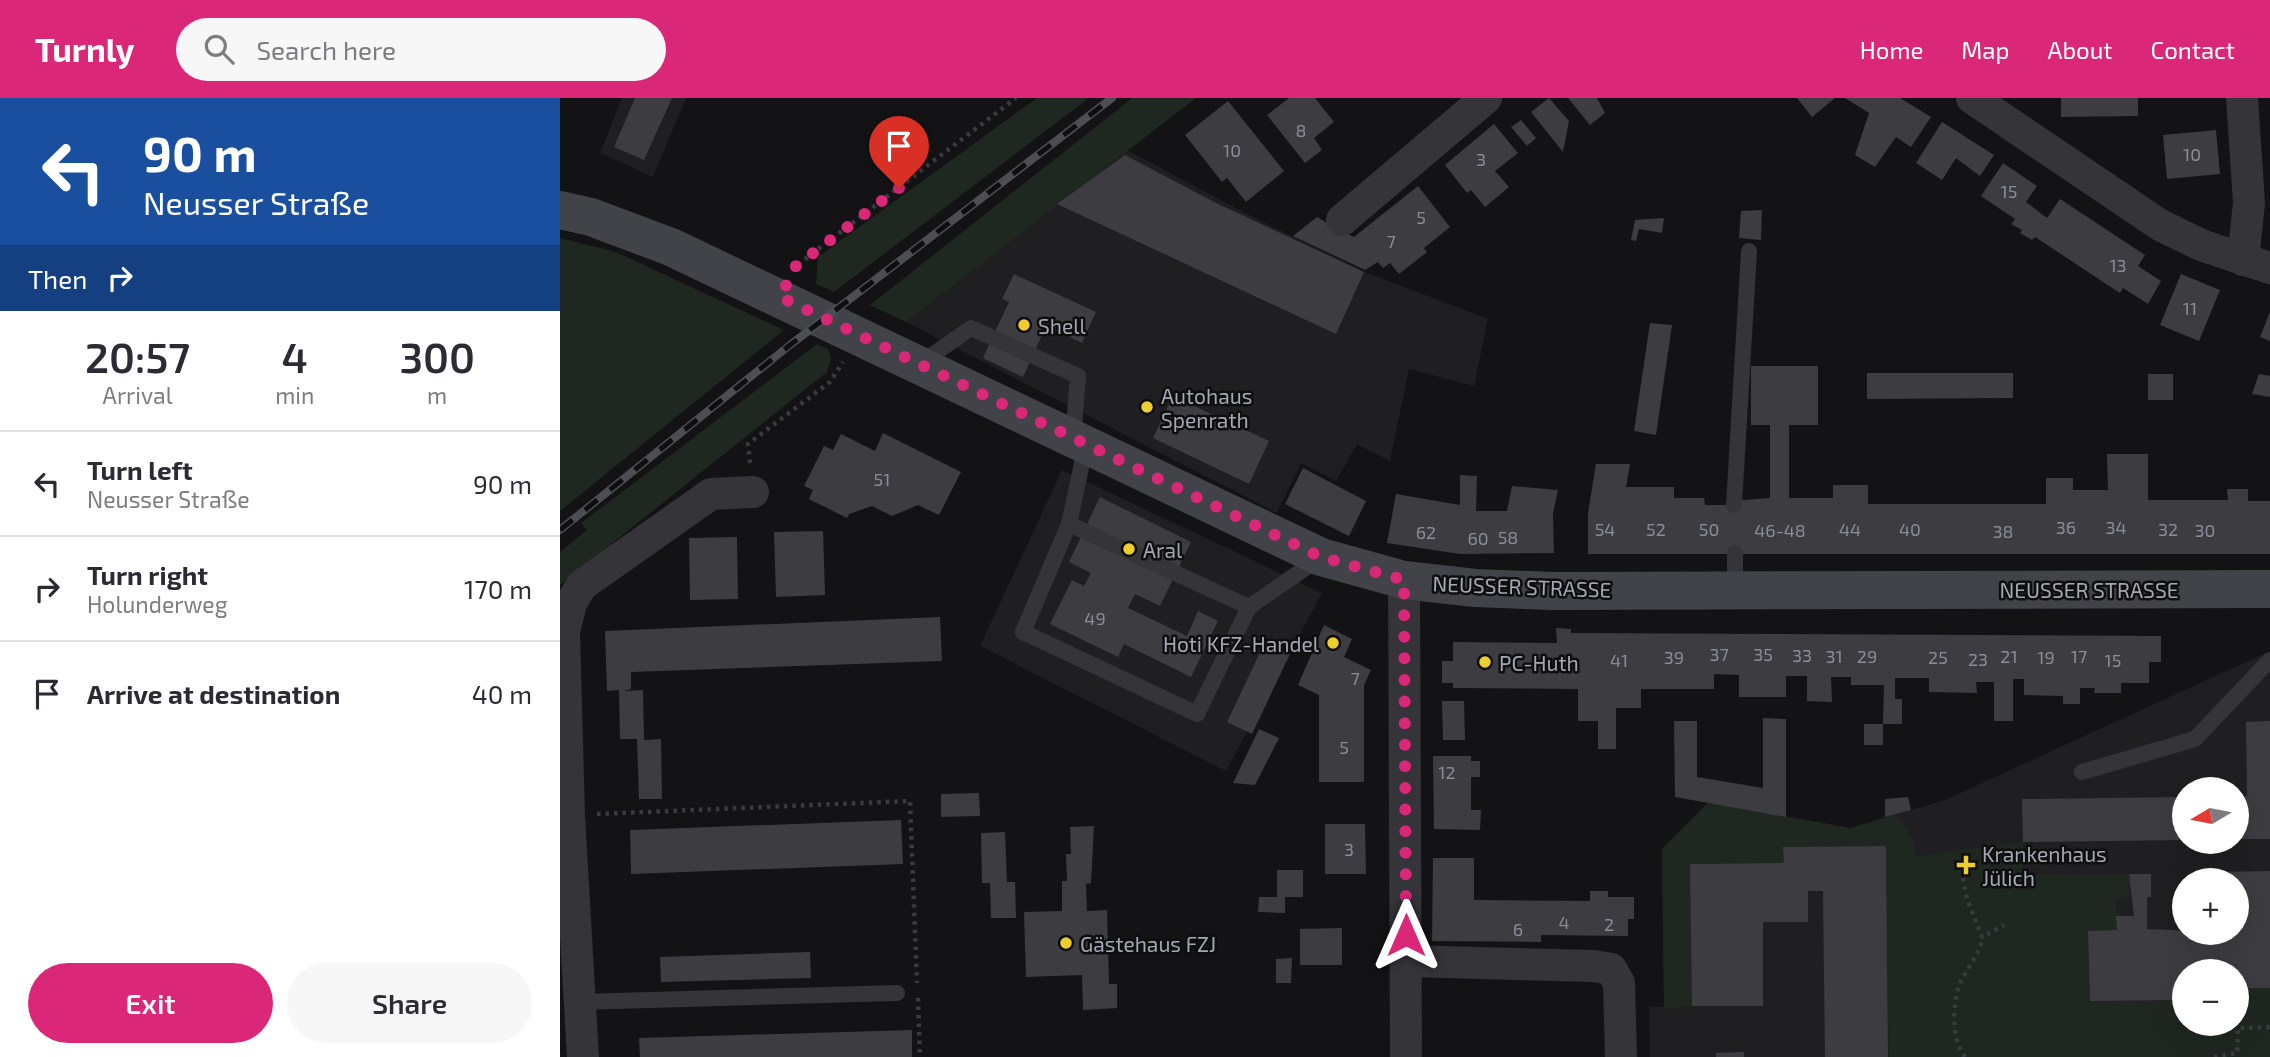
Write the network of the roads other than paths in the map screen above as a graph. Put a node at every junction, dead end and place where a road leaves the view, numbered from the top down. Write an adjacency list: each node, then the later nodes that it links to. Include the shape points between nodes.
1 (1486, 98): 5 (street)
2 (1972, 98): 7 (street, via 2160,225)
3 (2242, 98): 7 (street)
4 (560, 210): 8 (main road, NEUSSER STRASSE, via 671,247)
5 (1342, 220)
6 (1749, 251): 11 (lane)
7 (2256, 264)
8 (919, 365): 9 (main road, NEUSSER STRASSE); 9 (lane, via 971,328 1078,376)
9 (1080, 442): 12 (lane); 13 (main road, NEUSSER STRASSE)
10 (753, 492): 21 (street, via 711,494 582,585 571,603 564,632)
11 (1734, 505)
12 (1069, 524): 16 (lane); 16 (lane, via 1023,632 1197,714)
13 (1321, 557): 14 (main road, NEUSSER STRASSE); 16 (lane)
14 (1404, 580): 15 (main road, NEUSSER STRASSE, via 1540,590 1735,571); 19 (street)
15 (2270, 589)
16 (1249, 607)
17 (2270, 660): 18 (lane, via 2195,739)
18 (2082, 772)
19 (1406, 961): 23 (street); 24 (street, via 1611,969 1619,983)
20 (897, 993): 21 (lane)
21 (579, 1002): 22 (street)
22 (583, 1057)
23 (1406, 1057)
24 (1621, 1057)

